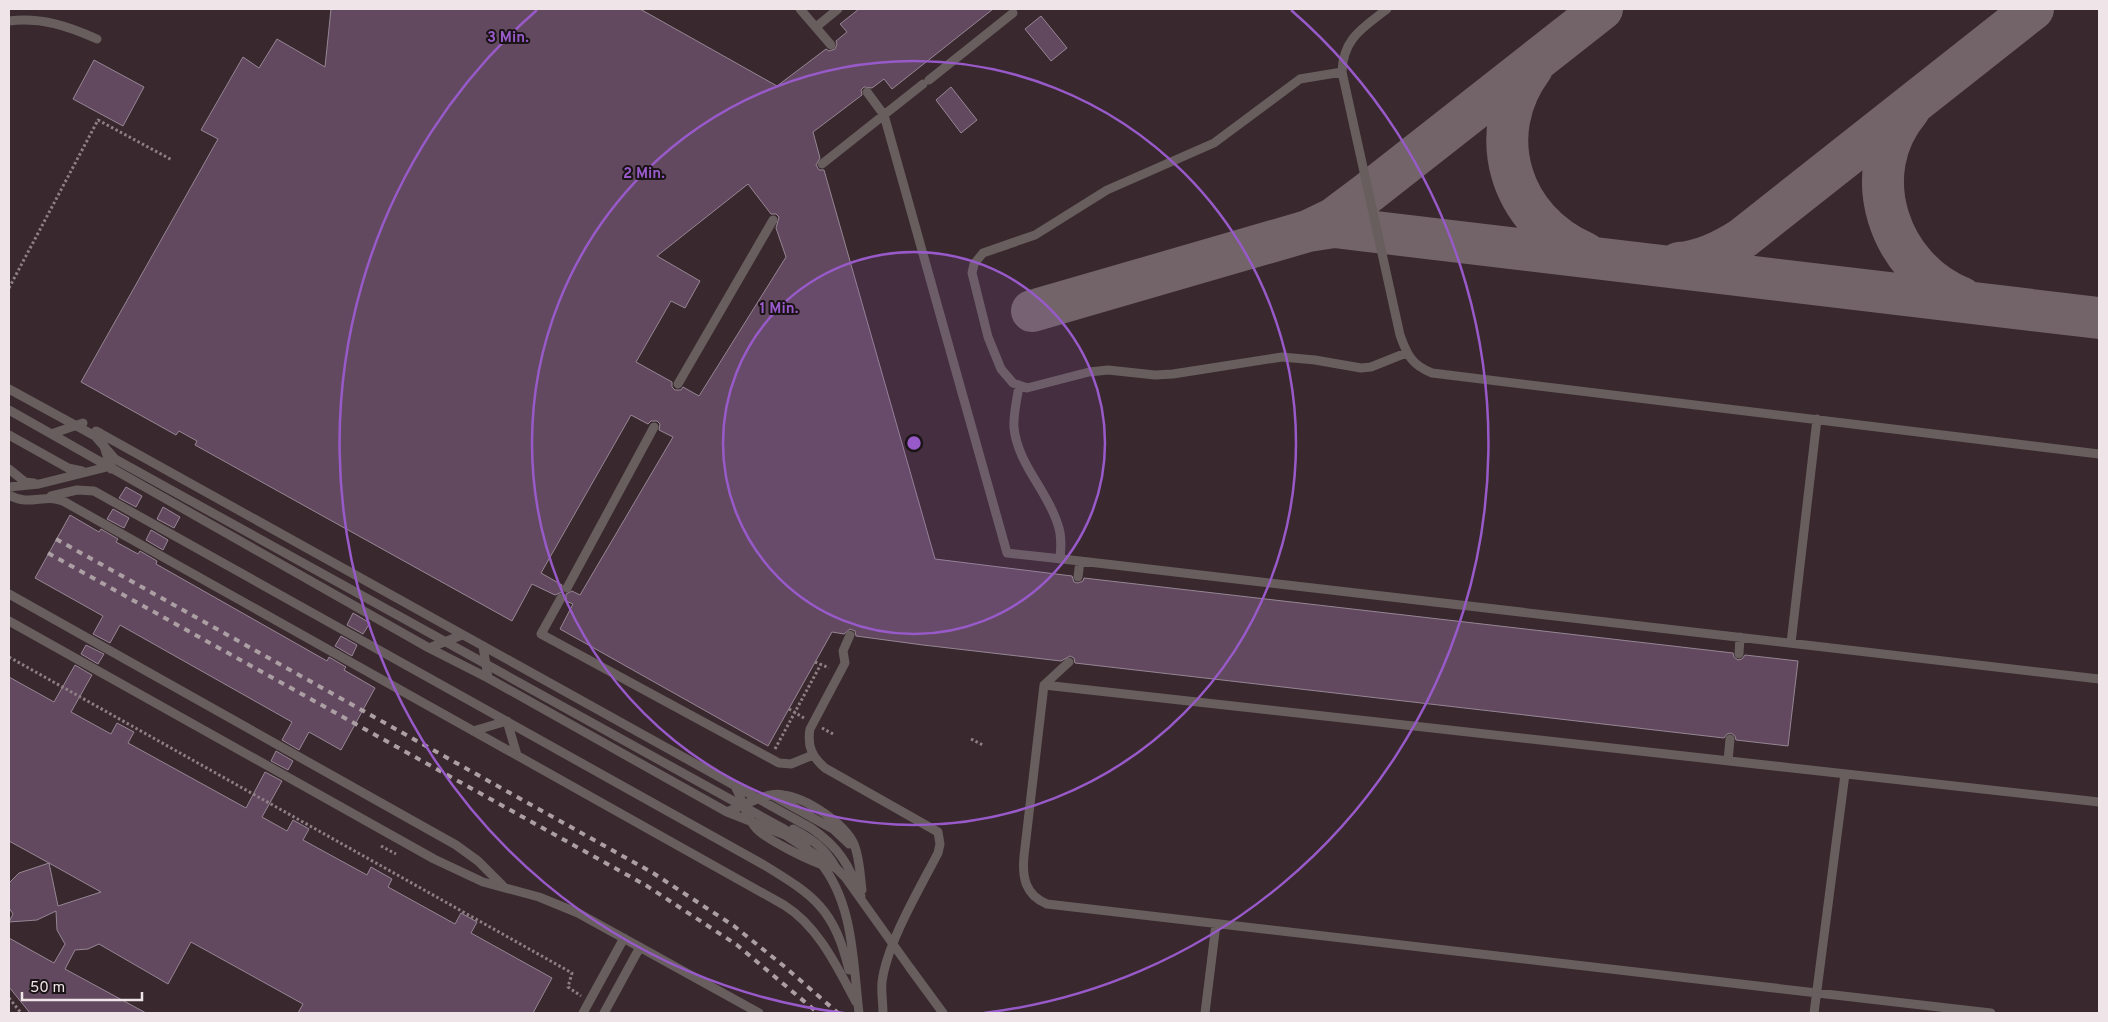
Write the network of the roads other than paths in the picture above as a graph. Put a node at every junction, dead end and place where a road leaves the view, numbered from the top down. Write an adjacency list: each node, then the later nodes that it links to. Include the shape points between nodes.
1 (800, 9): 6 (lane)
2 (838, 9): 6 (lane)
3 (1387, 9): 9 (lane, via 1349,43)
4 (1013, 13): 11 (lane)
5 (9, 21): 7 (lane, via 42,21 70,27)
6 (816, 26): 8 (lane)
7 (97, 39)
8 (831, 45)
9 (1342, 72): 14 (lane); 17 (lane, via 1300,79 1214,143 1107,190 1040,232 991,249 978,257 972,273 988,337 1001,369)
10 (867, 92): 11 (lane)
11 (884, 115): 12 (lane); 35 (lane, via 1007,553)
12 (822, 164)
13 (773, 220): 16 (lane)
14 (1406, 353): 17 (lane, via 1361,368 1282,357 1174,374 1089,372 1034,387); 20 (lane, via 1422,369 1432,373)
15 (9, 382): 21 (lane)
16 (678, 384)
17 (1019, 386): 35 (lane, via 1014,428 1026,465 1054,513 1059,528)
18 (9, 389): 27 (lane, via 95,436 115,459)
19 (9, 410): 24 (lane, bridge)
20 (1817, 420): 26 (lane); 45 (lane)
21 (83, 423): 23 (lane); 24 (lane, bridge)
22 (654, 427): 38 (lane)
23 (100, 433): 29 (lane, bridge); 42 (lane)
24 (51, 434): 29 (lane, bridge)
25 (9, 435): 30 (lane, via 68,468)
26 (2099, 454)
27 (133, 468): 30 (lane, via 114,465); 75 (lane, via 784,828 806,845 836,886 848,928)
28 (9, 469): 31 (lane, via 26,482)
29 (111, 469): 47 (lane, bridge)
30 (87, 471): 31 (lane)
31 (39, 484): 32 (lane)
32 (9, 487)
33 (9, 495): 34 (lane, via 33,501)
34 (44, 498): 53 (lane, via 77,490 94,491); 54 (lane, via 63,501)
35 (1060, 559): 36 (lane)
36 (1080, 561): 37 (lane); 44 (lane)
37 (1078, 577)
38 (566, 588)
39 (9, 594): 69 (lane, via 456,846 478,861)
40 (561, 598): 57 (lane, via 541,634 779,763 791,764)
41 (9, 621): 69 (lane, via 434,859 483,882)
42 (462, 635): 46 (lane); 47 (lane, bridge)
43 (850, 635): 57 (lane, via 843,651 845,663 810,729 808,738)
44 (1740, 637): 45 (lane); 48 (lane)
45 (1791, 643): 51 (lane)
46 (483, 646): 50 (lane, bridge); 60 (lane)
47 (428, 648): 50 (lane, bridge)
48 (1739, 654)
49 (1069, 662): 52 (lane)
50 (488, 678): 64 (lane, bridge)
51 (2099, 678)
52 (1044, 685): 58 (lane); 71 (lane, via 1023,871 1028,890 1047,904)
53 (507, 721): 54 (lane); 56 (lane); 75 (lane, via 806,891 841,938)
54 (472, 730): 56 (lane)
55 (1730, 739): 58 (lane)
56 (516, 755): 75 (lane, via 798,914 822,943)
57 (813, 755): 79 (lane, via 825,768 938,832 938,853 902,925 882,982)
58 (1728, 761): 59 (lane)
59 (1845, 774): 62 (lane); 74 (lane)
60 (736, 788): 61 (lane); 63 (lane, bridge)
61 (757, 799): 63 (lane, bridge); 67 (lane, via 821,835); 70 (lane, via 784,794 840,824 854,845)
62 (2099, 802)
63 (745, 805): 64 (lane, bridge); 65 (lane, bridge); 66 (lane)
64 (727, 812): 65 (lane, bridge)
65 (751, 821): 68 (lane, bridge, via 760,832 807,858)
66 (814, 840): 67 (lane); 68 (lane)
67 (847, 864): 70 (lane, bridge)
68 (836, 868): 70 (lane, bridge)
69 (506, 888): 72 (lane, via 578,913)
70 (863, 902): 80 (lane, bridge)
71 (1216, 924): 74 (lane); 81 (lane)
72 (624, 938): 73 (lane); 76 (lane)
73 (640, 947): 77 (lane); 78 (lane)
74 (1817, 993): 82 (lane); 83 (lane)
75 (859, 1010)
76 (583, 1013)
77 (604, 1013)
78 (759, 1013)
79 (883, 1013)
80 (943, 1013)
81 (1205, 1013)
82 (1814, 1013)
83 (1991, 1013)

